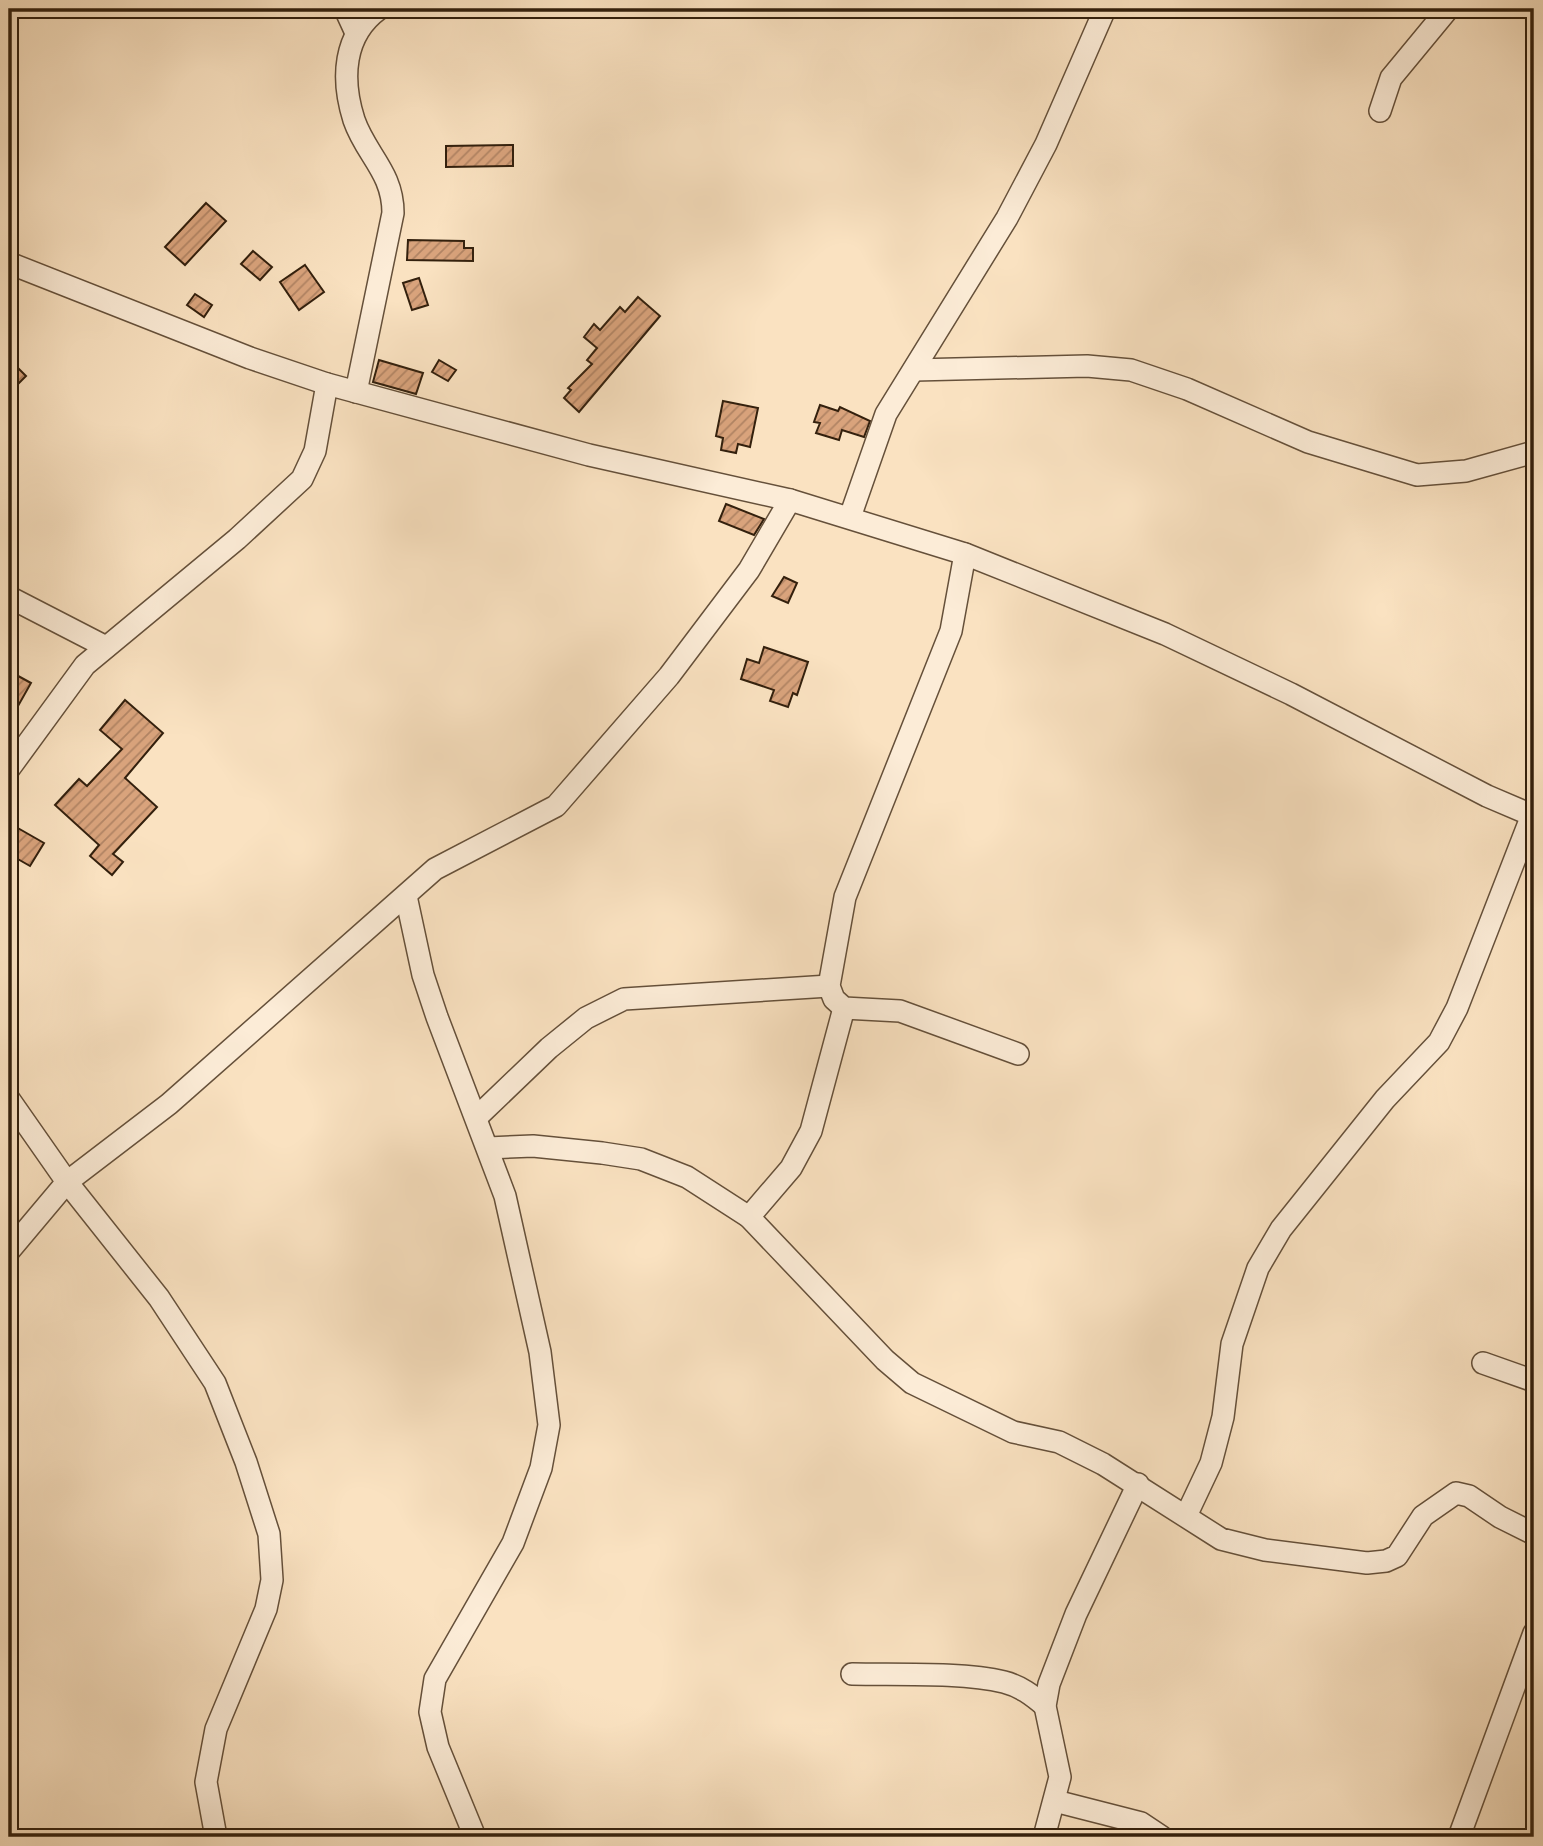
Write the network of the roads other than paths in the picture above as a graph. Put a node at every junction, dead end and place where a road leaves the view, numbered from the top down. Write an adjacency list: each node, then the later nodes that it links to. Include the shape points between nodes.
1 (345, 9): 5 (street)
2 (379, 9): 5 (street)
3 (1105, 9): 8 (street, via 1046,144 1007,218)
4 (1448, 9): 6 (street, via 1391,78)
5 (356, 33): 10 (street, via 348,49 346,76 355,121 393,193 393,213)
6 (1380, 111)
7 (9, 262): 9 (street)
8 (914, 370): 11 (street, via 1087,366 1130,370 1187,389 1308,442 1417,475 1466,471); 13 (street, via 886,414)
9 (327, 384): 10 (street); 16 (street, via 315,451 302,479)
10 (356, 392): 12 (street, via 589,455)
11 (1534, 452)
12 (790, 500): 13 (street); 19 (street, via 749,570 669,676 556,806 435,869)
13 (850, 517): 14 (street)
14 (965, 554): 18 (street, via 1165,634); 20 (street, via 951,631 845,897)
15 (9, 597): 16 (street)
16 (107, 647): 17 (street, via 85,665)
17 (9, 768)
18 (1533, 816): 32 (street, via 1457,1009 1439,1042 1385,1099 1324,1175 1281,1229 1258,1268 1235,1335 1211,1463)
19 (406, 896): 24 (street, via 423,975); 26 (street, via 169,1104)
20 (830, 986): 21 (street, via 834,999); 24 (street, via 624,999 586,1018 558,1040)
21 (844, 1008): 22 (street, via 900,1011); 27 (street, via 811,1131 791,1168)
22 (1018, 1054)
23 (9, 1099): 26 (street)
24 (477, 1117): 25 (street)
25 (488, 1148): 27 (street, via 556,1147 641,1159 687,1177); 39 (street, via 505,1196 540,1352 549,1425 541,1468 513,1543 435,1679 430,1712 438,1746)
26 (67, 1182): 28 (street); 38 (street, via 159,1298 215,1383 269,1534 272,1580 266,1609 216,1729 206,1782)
27 (749, 1217): 31 (street, via 912,1383 1013,1432 1059,1442)
28 (9, 1251)
29 (1483, 1363): 30 (street)
30 (1534, 1381)
31 (1138, 1484): 32 (street); 36 (street, via 1076,1614 1048,1684)
32 (1186, 1516): 33 (street, via 1221,1539 1244,1546 1367,1563 1397,1556 1423,1516 1456,1493)
33 (1534, 1534)
34 (1534, 1633): 42 (street)
35 (852, 1674): 36 (street, via 1003,1682 1027,1691)
36 (1045, 1706): 37 (street, via 1060,1777)
37 (1055, 1801): 40 (street); 41 (street, via 1141,1823)
38 (216, 1837)
39 (475, 1837)
40 (1044, 1837)
41 (1162, 1837)
42 (1459, 1837)

